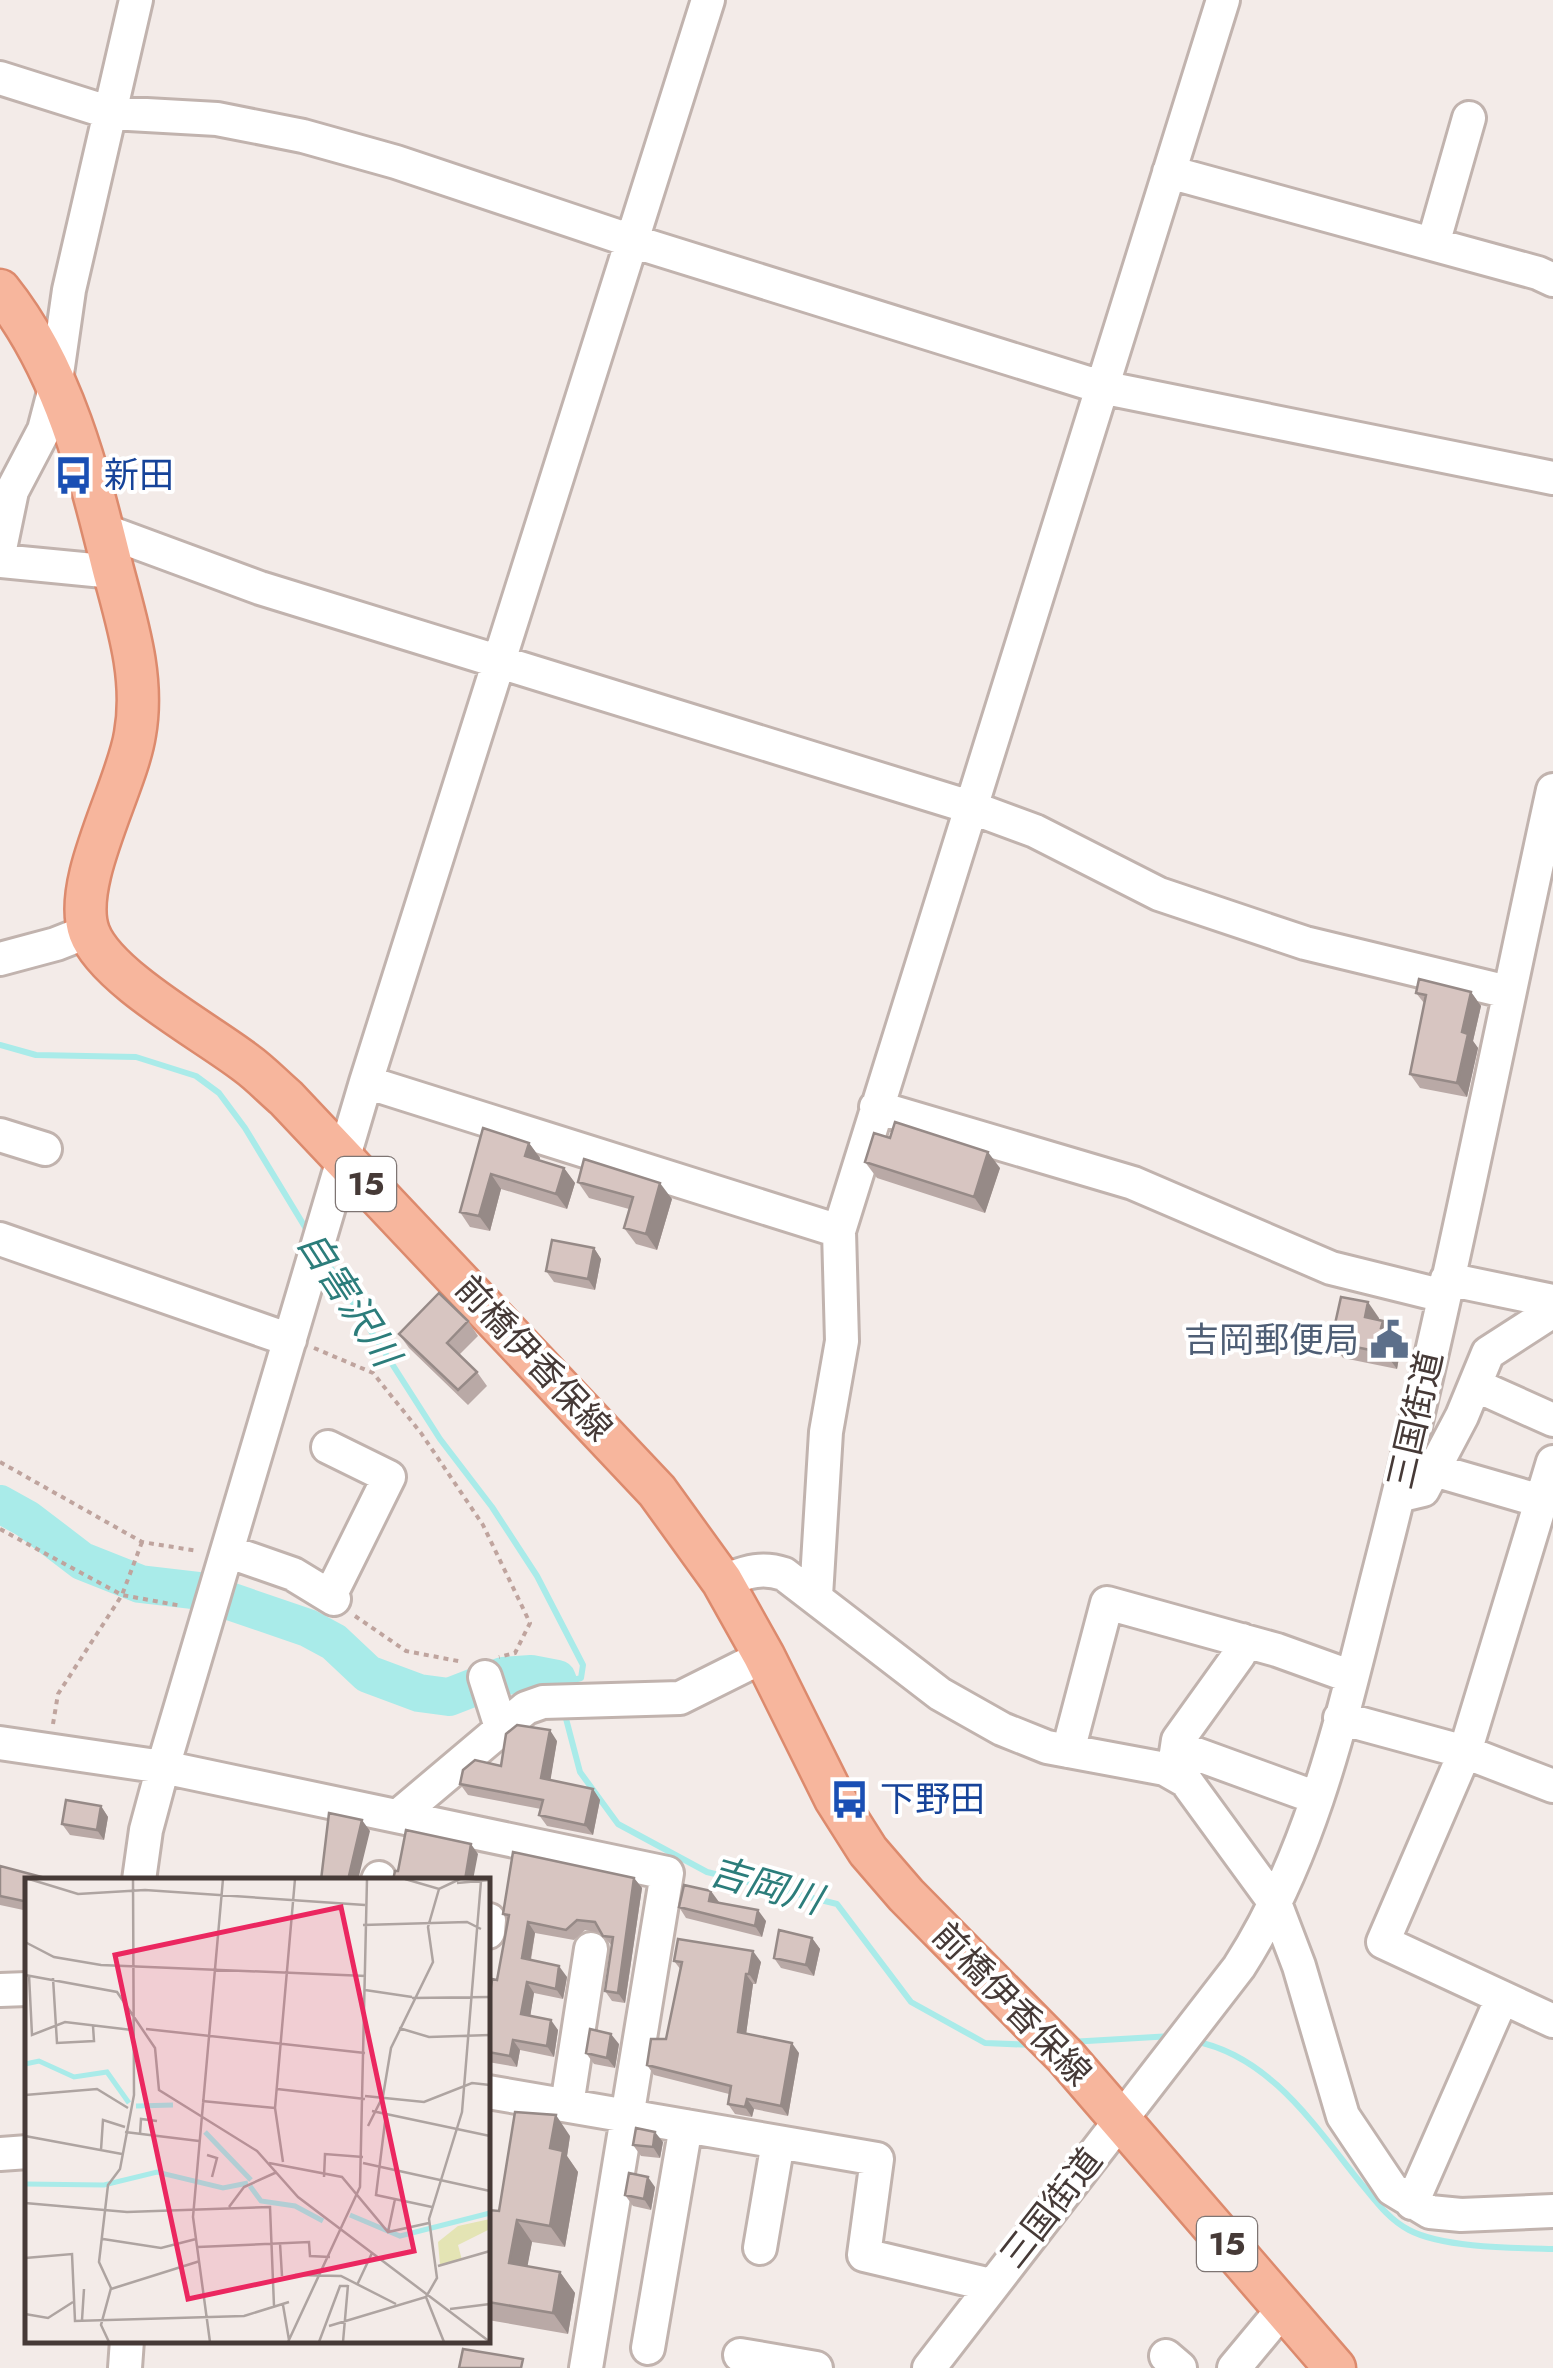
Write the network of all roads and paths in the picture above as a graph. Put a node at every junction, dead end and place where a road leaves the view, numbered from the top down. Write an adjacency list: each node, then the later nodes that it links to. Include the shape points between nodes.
1 (136, 0): 5 (street)
2 (708, 0): 8 (street)
3 (1223, 0): 7 (street)
4 (0, 78): 5 (street)
5 (111, 114): 8 (street, via 217,119 304,136); 13 (street)
6 (1469, 118): 9 (street)
7 (1169, 172): 9 (street); 12 (street)
8 (632, 240): 12 (street); 20 (street)
9 (1433, 244): 10 (street)
10 (1553, 280)
11 (0, 290): 13 (main road, via 34,338)
12 (1101, 387): 14 (street); 22 (street)
13 (55, 388): 15 (street, via 44,430); 16 (main road, via 76,430)
14 (1553, 478)
15 (2, 516): 17 (street)
16 (103, 530): 19 (main road); 20 (street, via 260,588)
17 (0, 549)
18 (0, 561): 19 (street)
19 (114, 572): 23 (main road, via 138,704 129,758 88,887)
20 (501, 662): 22 (street); 26 (street)
21 (1553, 790): 25 (street, 三国街道)
22 (970, 807): 25 (street, via 1035,831 1159,894 1305,942); 27 (street)
23 (89, 932): 24 (street); 30 (main road, 前橋伊香保線 / 15, via 125,976 286,1098)
24 (0, 959)
25 (1508, 992): 33 (street, 三国街道)
26 (366, 1082): 30 (street); 31 (street)
27 (876, 1107): 31 (street); 33 (street, via 1133,1182 1331,1268)
28 (0, 1135): 29 (street)
29 (45, 1149)
30 (344, 1162): 36 (street); 48 (main road, 前橋伊香保線 / 15, via 657,1491)
31 (839, 1231): 50 (street, via 842,1341 826,1432)
32 (0, 1239): 36 (street)
33 (1446, 1288): 34 (street); 43 (street, 三国街道)
34 (1553, 1301)
35 (1553, 1311): 37 (street, via 1488,1353)
36 (290, 1340): 47 (street); 56 (path, via 373,1373 482,1526 530,1623)
37 (1475, 1385): 38 (street); 42 (street)
38 (1553, 1420)
39 (328, 1447): 51 (street, via 389,1477)
40 (0, 1462): 46 (path)
41 (1553, 1462): 44 (street)
42 (1434, 1470): 43 (street, via 1424,1490); 44 (street)
43 (1398, 1496): 55 (street, 三国街道)
44 (1541, 1501): 61 (street)
45 (0, 1529): 49 (path)
46 (142, 1542): 47 (path); 49 (path)
47 (225, 1560): 51 (street, via 293,1574); 52 (street)
48 (722, 1581): 50 (street, via 768,1568); 54 (main road, 前橋伊香保線 / 15)
49 (122, 1595): 52 (path); 59 (path, via 58,1694)
50 (816, 1596): 60 (street, via 940,1694 1002,1728)
51 (332, 1597): 56 (path, via 406,1652)
52 (211, 1607): 63 (street)
53 (1242, 1640): 55 (street); 60 (street, via 1107,1603); 62 (street, via 1239,1655 1178,1740)
54 (764, 1656): 56 (street, via 680,1698 526,1708); 75 (main road, 前橋伊香保線 / 15, via 868,1851)
55 (1352, 1677): 57 (street, 三国街道)
56 (488, 1692): 66 (street)
57 (1340, 1718): 61 (street); 65 (street, 三国街道)
58 (0, 1743): 59 (street)
59 (48, 1750): 63 (street)
60 (1068, 1751): 62 (street, via 1164,1769)
61 (1465, 1752): 64 (street); 70 (street, via 1383,1942)
62 (1175, 1760): 65 (street); 68 (street)
63 (162, 1766): 66 (street); 67 (street)
64 (1553, 1786)
65 (1317, 1798): 68 (street, 三国街道)
66 (398, 1816): 74 (street, via 667,1874)
67 (139, 1878)
68 (1275, 1903): 75 (street, 三国街道, via 1239,1966); 80 (street, via 1344,2116 1392,2189)
69 (591, 1949): 73 (street)
70 (1502, 1998): 71 (street); 80 (street)
71 (1553, 2021)
72 (490, 2092): 73 (street)
73 (567, 2105): 74 (street)
74 (628, 2116): 76 (street); 89 (street)
75 (1121, 2119): 83 (street, 三国街道); 84 (main road, 前橋伊香保線 / 15)
76 (686, 2126): 77 (street); 86 (street)
77 (778, 2142): 82 (street); 83 (street, via 877,2159 864,2256)
78 (25, 2152): 79 (street)
79 (0, 2154)
80 (1412, 2203): 81 (street, via 1461,2215)
81 (1553, 2211)
82 (760, 2248)
83 (991, 2285): 91 (street, 三国街道)
84 (1283, 2309): 92 (street); 93 (main road, 前橋伊香保線 / 15)
85 (127, 2343): 88 (street)
86 (648, 2348)
87 (740, 2355): 90 (street)
88 (125, 2368)
89 (586, 2368)
90 (816, 2368)
91 (929, 2368)
92 (1234, 2368)
93 (1334, 2368)

